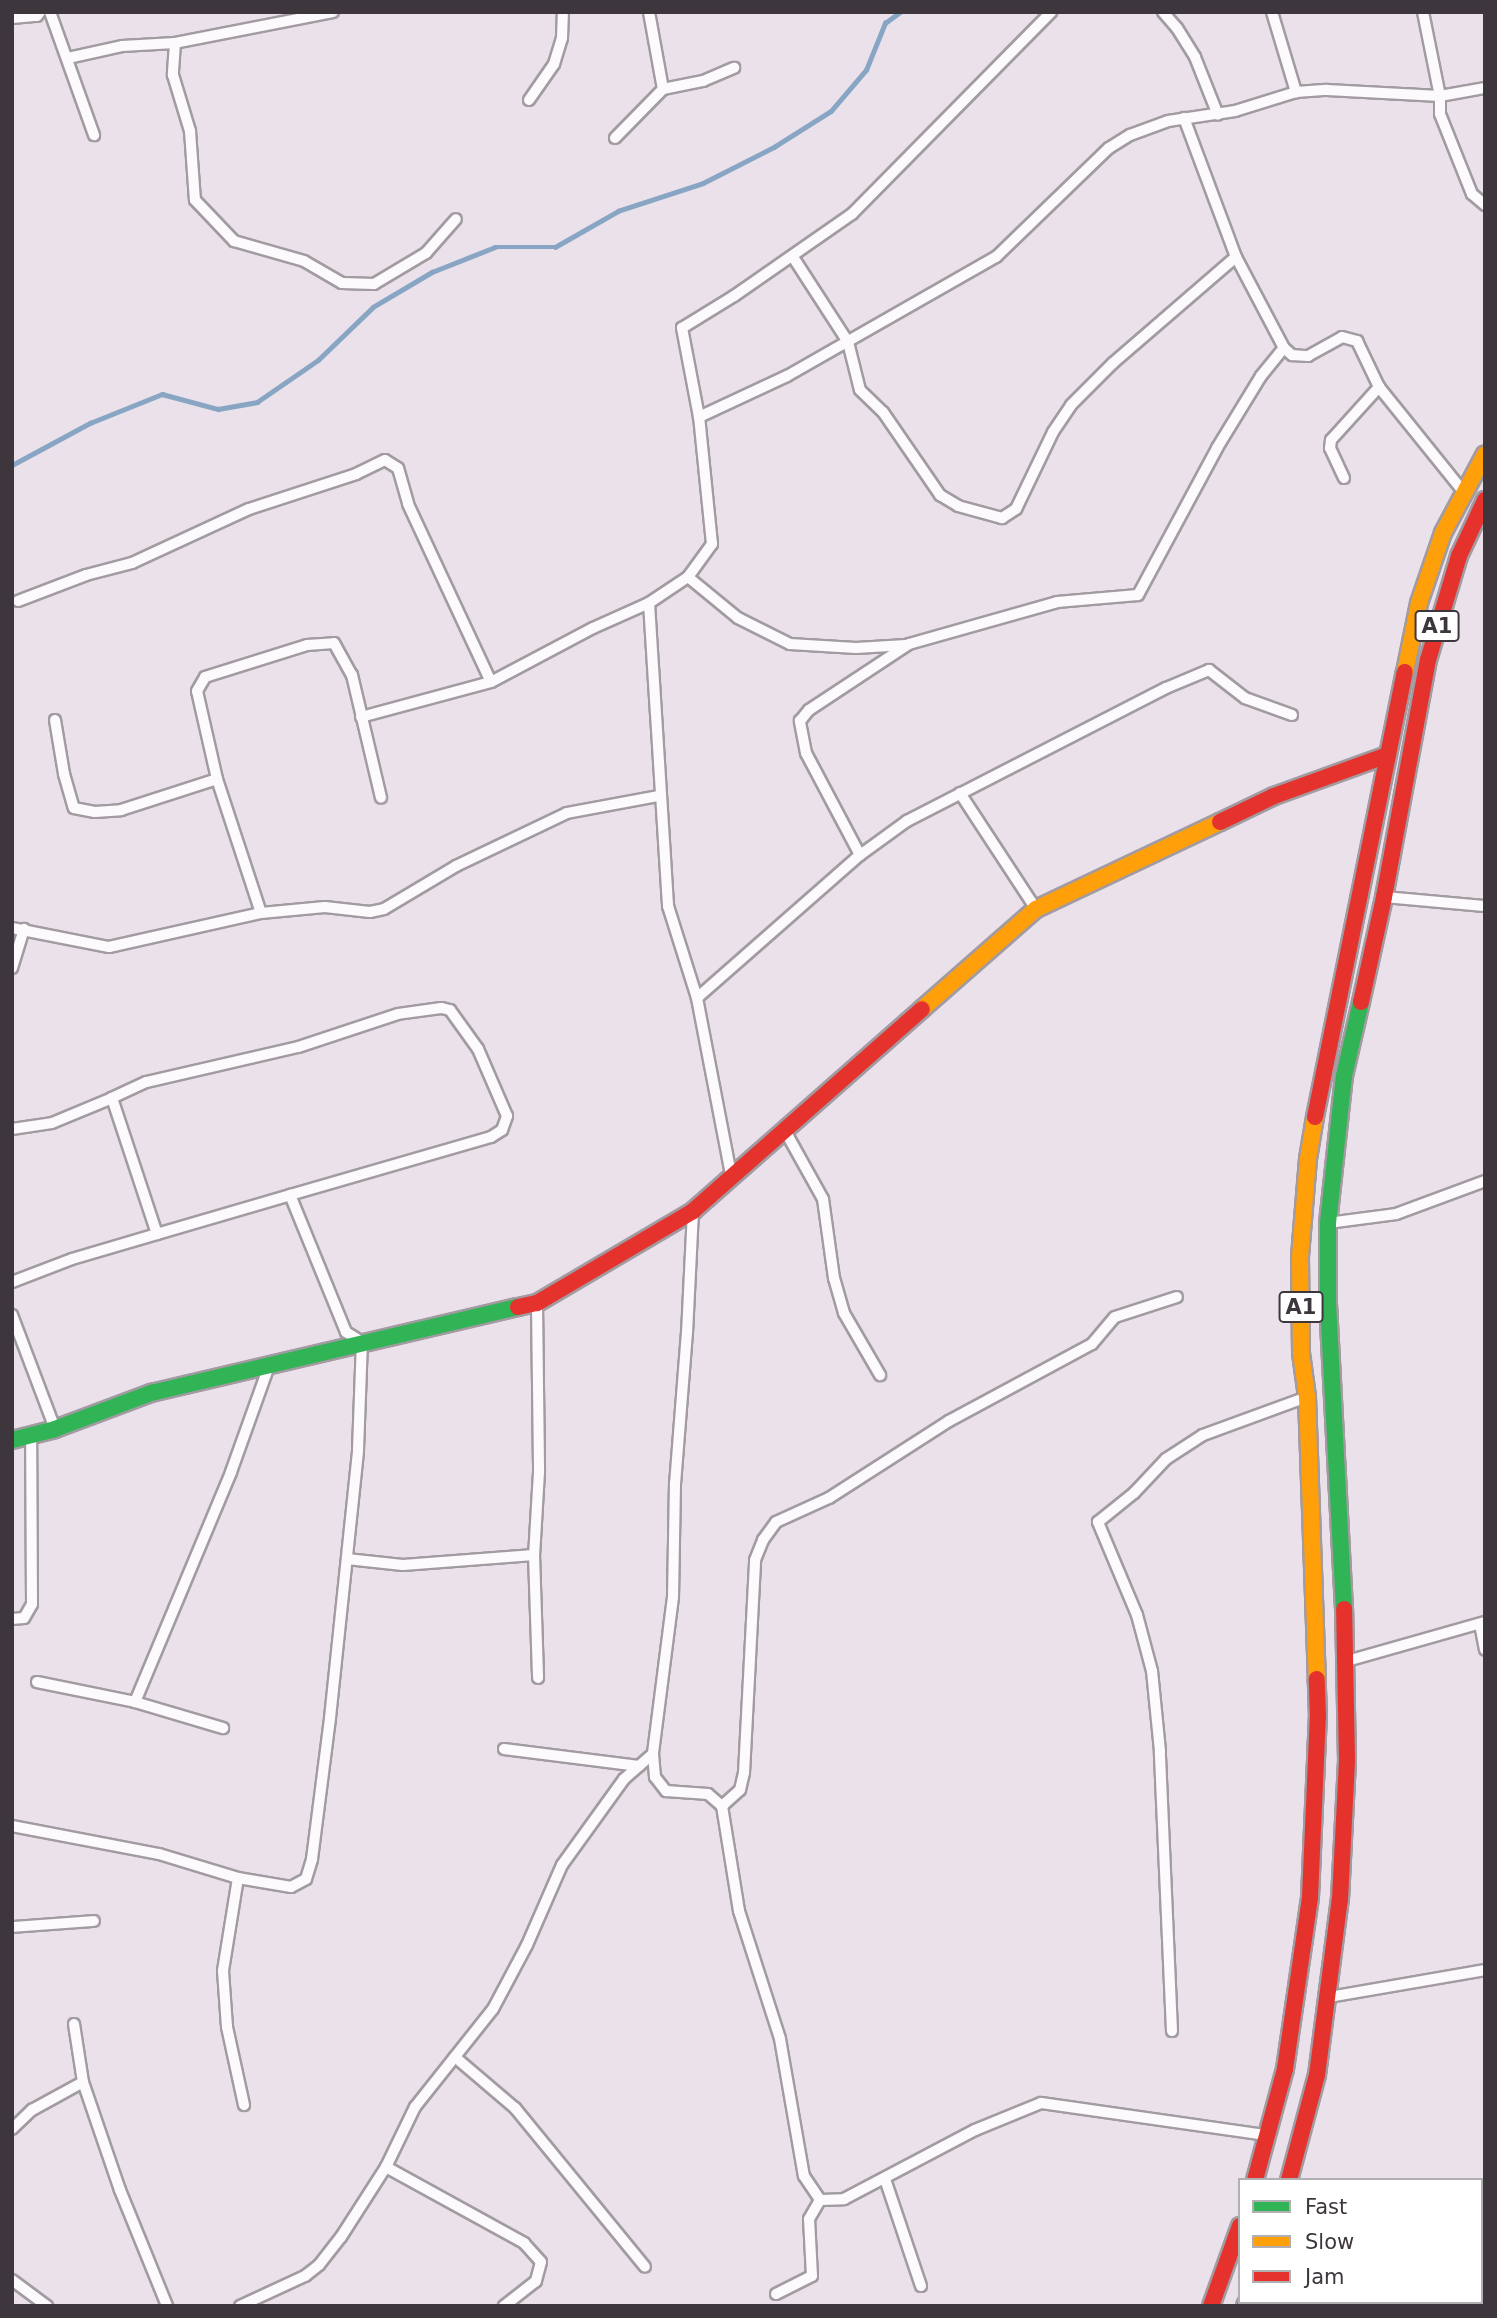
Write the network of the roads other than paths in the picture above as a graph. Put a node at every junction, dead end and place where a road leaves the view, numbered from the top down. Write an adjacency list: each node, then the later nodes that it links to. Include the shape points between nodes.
1 (40, 12): 11 (street)
2 (50, 12): 13 (street)
3 (333, 12): 10 (street)
4 (563, 12): 19 (street, via 554,64)
5 (649, 12): 16 (street)
6 (1051, 12): 26 (street, via 852,214)
7 (1163, 12): 20 (street, via 1195,57)
8 (1272, 12): 17 (street)
9 (1423, 12): 18 (street)
10 (319, 14): 12 (street)
11 (12, 18)
12 (175, 43): 13 (street, via 98,49); 25 (street, via 173,75 190,131 195,200 234,241 304,261 342,283 374,284 426,253)
13 (68, 58): 22 (street)
14 (734, 68): 16 (street, via 703,81)
15 (1485, 88): 18 (street)
16 (663, 89): 23 (street)
17 (1296, 92): 18 (street); 20 (street)
18 (1440, 96): 24 (street, via 1440,114 1467,184)
19 (529, 100)
20 (1218, 115): 21 (street)
21 (1184, 118): 27 (street); 28 (street, via 1152,126 1120,142 996,257)
22 (94, 135)
23 (615, 138)
24 (1485, 205)
25 (456, 219)
26 (793, 257): 28 (street); 31 (street, via 682,328)
27 (1236, 257): 28 (street, via 1071,405 1016,509 1007,517 958,506 940,495 883,412 860,390); 29 (street)
28 (848, 342): 31 (street)
29 (1284, 348): 30 (street, via 1292,355 1308,356 1348,336 1357,341); 39 (street, via 1261,376 1217,448 1138,595 1057,602)
30 (1379, 387): 33 (street, via 1331,440 1330,448); 34 (street)
31 (699, 417): 36 (street, via 712,544)
32 (1485, 454): 34 (main road, A1)
33 (1344, 478)
34 (1463, 491): 44 (main road, A1, via 1422,592)
35 (1485, 500): 50 (main road, A1, via 1466,536 1443,603 1417,714)
36 (688, 577): 38 (street); 39 (street, via 738,618 790,644 856,648)
37 (18, 601): 40 (street, via 132,563 249,509 385,460 398,468 408,504)
38 (649, 603): 40 (street); 47 (street)
39 (909, 644): 49 (street, via 809,710 800,721 806,753)
40 (491, 682): 42 (street)
41 (1292, 715): 46 (street, via 1245,698 1209,670 1200,672)
42 (361, 717): 45 (street, via 352,675 334,643 307,645 205,677 197,691); 48 (street)
43 (55, 720): 45 (street, via 74,808 121,810)
44 (1387, 755): 52 (main road, via 1274,796); 73 (main road, A1, via 1308,1159 1300,1257 1301,1353)
45 (217, 779): 53 (street)
46 (960, 793): 49 (street, via 907,821); 52 (street)
47 (659, 796): 53 (street, via 567,813 456,866 384,909 325,907); 56 (street, via 668,906)
48 (381, 798)
49 (860, 855): 56 (street)
50 (1384, 897): 51 (street); 64 (main road, A1, via 1344,1076)
51 (1485, 906)
52 (1036, 909): 59 (main road)
53 (261, 913): 54 (street, via 109,947)
54 (18, 928): 55 (street)
55 (12, 968)
56 (697, 998): 60 (street)
57 (112, 1098): 58 (street, via 52,1123); 62 (street, via 146,1082 299,1048 398,1014 450,1010 478,1049 507,1116 502,1130); 65 (street)
58 (12, 1129)
59 (784, 1129): 60 (main road); 72 (street, via 823,1199 844,1313)
60 (730, 1175): 63 (main road)
61 (1485, 1181): 64 (street, via 1396,1214)
62 (290, 1195): 65 (street); 70 (street, via 346,1332)
63 (693, 1211): 68 (main road); 88 (street, via 675,1483 673,1597)
64 (1328, 1223): 82 (main road, A1, via 1328,1335)
65 (157, 1234): 66 (street)
66 (12, 1282)
67 (1177, 1297): 90 (street, via 1115,1317 1092,1345 948,1421 829,1498 776,1522 755,1560 744,1773 740,1790)
68 (537, 1303): 70 (main road); 77 (street, via 539,1472)
69 (12, 1315): 74 (street)
70 (362, 1342): 71 (main road); 78 (street)
71 (268, 1366): 74 (main road, via 151,1393); 85 (street, via 231,1472)
72 (880, 1375)
73 (1307, 1397): 98 (street, via 1203,1436 1166,1459 1098,1522 1137,1615 1152,1671 1160,1751); 103 (main road, A1, via 1318,1717 1310,1897 1285,2069)
74 (55, 1429): 75 (main road)
75 (31, 1437): 76 (main road); 79 (street, via 32,1604 24,1618)
76 (12, 1440)
77 (534, 1555): 78 (street, via 403,1565); 83 (street)
78 (347, 1559): 92 (street, via 329,1731 306,1879 291,1887)
79 (12, 1619)
80 (1482, 1623): 81 (street); 82 (street)
81 (1485, 1650)
82 (1346, 1661): 96 (main road, A1, via 1340,1899)
83 (538, 1678)
84 (37, 1682): 85 (street)
85 (135, 1702): 86 (street)
86 (223, 1728)
87 (504, 1749): 89 (street)
88 (653, 1754): 89 (street); 90 (street, via 655,1777 666,1791 708,1794)
89 (639, 1766): 99 (street, via 624,1779 562,1865 493,2009)
90 (722, 1805): 108 (street, via 739,1911 780,2039 796,2118 797,2150 804,2176)
91 (12, 1826): 92 (street, via 159,1854)
92 (238, 1878): 101 (street, via 223,1971 227,2026)
93 (94, 1921): 94 (street)
94 (12, 1927)
95 (1485, 1970): 96 (street)
96 (1329, 1997): 106 (main road, A1, via 1317,2075)
97 (74, 2024): 100 (street)
98 (1172, 2031)
99 (455, 2057): 104 (street, via 415,2107); 110 (street, via 515,2108)
100 (83, 2082): 102 (street, via 32,2110); 115 (street)
101 (244, 2105)
102 (12, 2129)
103 (1267, 2135): 105 (main road, A1); 107 (street, via 1041,2103 975,2130)
104 (386, 2167): 116 (street, via 319,2265); 117 (street, via 524,2243 541,2262 536,2281)
105 (1256, 2178)
106 (1290, 2178)
107 (885, 2179): 108 (street, via 844,2199); 112 (street)
108 (820, 2200): 113 (street, via 809,2219 812,2276)
109 (1238, 2232): 118 (main road)
110 (645, 2267)
111 (12, 2280): 114 (street)
112 (921, 2286)
113 (776, 2294)
114 (47, 2306)
115 (167, 2306)
116 (240, 2306)
117 (504, 2306)
118 (1211, 2306)

